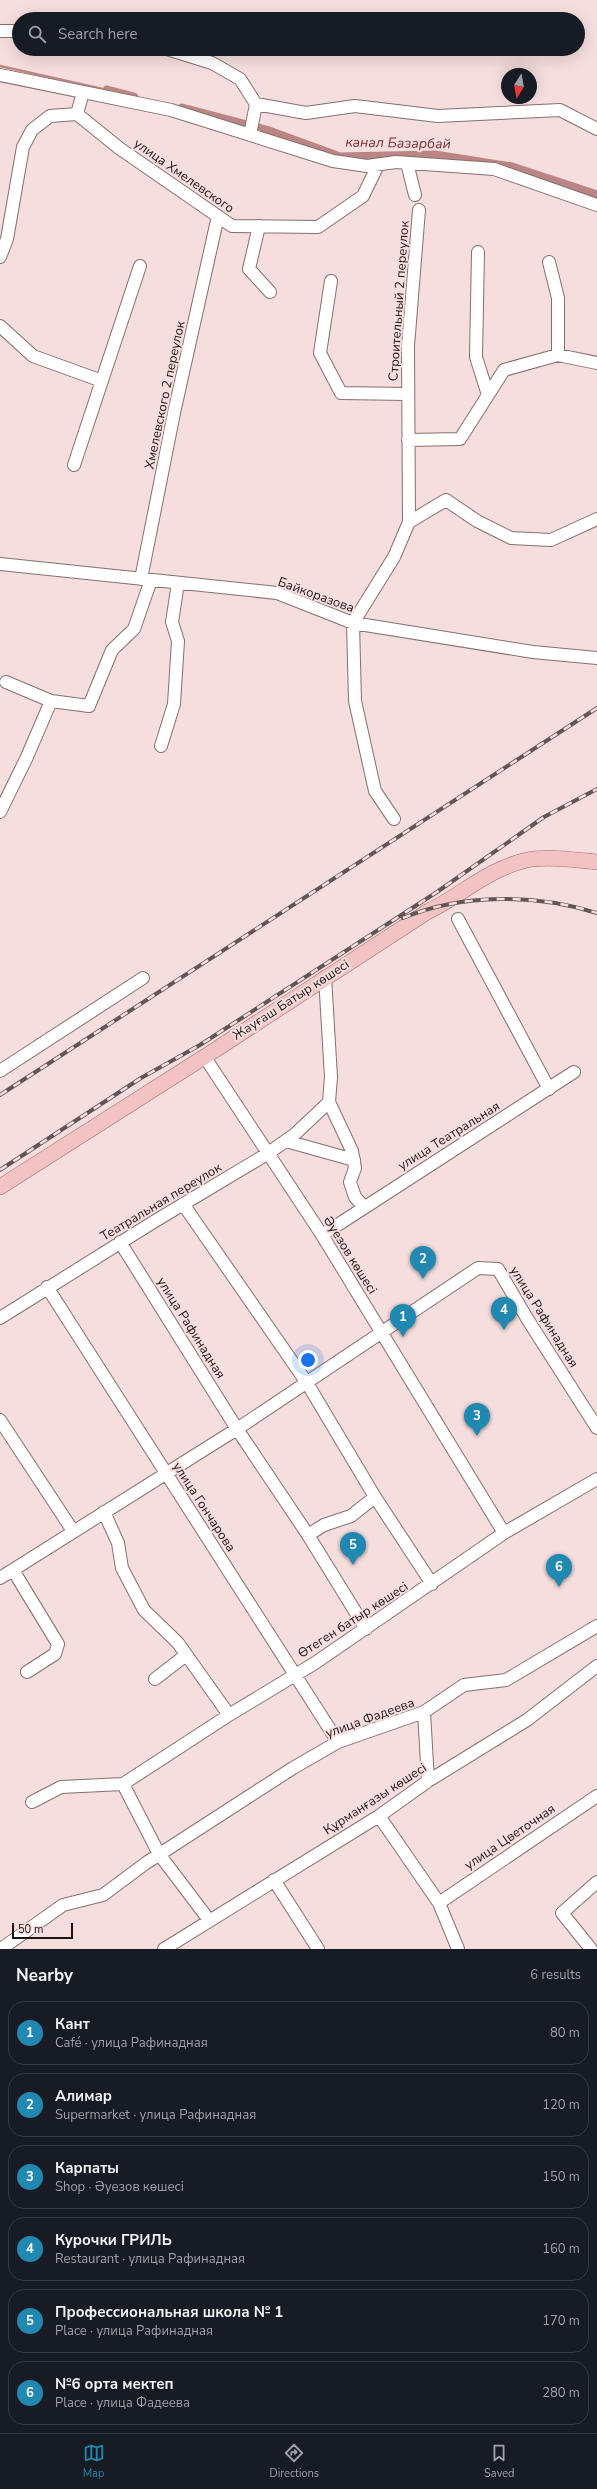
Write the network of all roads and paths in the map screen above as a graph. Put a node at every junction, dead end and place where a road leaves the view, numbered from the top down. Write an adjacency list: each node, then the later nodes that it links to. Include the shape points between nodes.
1 (0, 31): 2 (street)
2 (12, 31)
3 (190, 56): 6 (street, via 212,63 240,79)
4 (0, 75): 5 (street)
5 (83, 92): 7 (street); 9 (street, via 171,110)
6 (256, 106): 8 (street, via 306,113 355,106 438,116 560,110); 9 (street)
7 (77, 114): 15 (street, улица Хмелевского, via 119,148); 17 (street, via 50,116 32,130 23,147)
8 (597, 129)
9 (250, 135): 11 (street, via 333,161)
10 (407, 163): 11 (street); 12 (street); 13 (street, via 494,170)
11 (378, 165): 16 (street, улица Хмелевского, via 363,196 318,227)
12 (415, 195)
13 (597, 205)
14 (419, 210): 28 (street, Строительный 2 переулок, via 408,346)
15 (218, 216): 16 (street, улица Хмелевского, via 232,226); 35 (street, Хмелевского 2 переулок, via 172,420)
16 (259, 226): 23 (street, via 249,269)
17 (4, 228): 19 (street)
18 (478, 252): 29 (street, via 476,358)
19 (0, 256)
20 (549, 262): 25 (street, via 558,298)
21 (140, 266): 27 (street)
22 (331, 280): 28 (street, Строительный 2 переулок, via 320,353 341,392)
23 (270, 292)
24 (0, 326): 27 (street, via 33,356)
25 (558, 355): 26 (street); 29 (street, via 504,370)
26 (597, 363)
27 (102, 381): 31 (street)
28 (407, 394): 30 (street, Строительный 2 переулок)
29 (488, 395): 30 (street, via 460,439)
30 (408, 440): 33 (street, Строительный 2 переулок)
31 (74, 465)
32 (597, 520): 33 (street, via 551,540 511,538 477,521 446,500)
33 (409, 522): 37 (street, Строительный 2 переулок, via 394,556)
34 (0, 564): 35 (street, Байкоразова)
35 (146, 580): 36 (street, Байкоразова); 40 (street, Хмелевского 2 переулок, via 134,629 112,650 89,706)
36 (178, 583): 37 (street, Байкоразова, via 277,594); 41 (street, via 172,622 178,641 174,704)
37 (353, 623): 38 (street, Байкоразова, via 533,652); 43 (street, via 355,701 375,791)
38 (597, 658)
39 (6, 682): 40 (street)
40 (51, 701): 42 (street)
41 (161, 746)
42 (0, 812)
43 (394, 819)
44 (597, 862): 46 (main road, Жауғаш Батыр көшесі, via 527,860 488,875)
45 (458, 919): 51 (street)
46 (325, 977): 48 (main road, Жауғаш Батыр көшесі); 52 (street, via 332,1077)
47 (143, 978): 49 (street)
48 (204, 1056): 54 (street, Әуезов көшесі); 56 (main road, Жауғаш Батыр көшесі)
49 (0, 1072)
50 (574, 1072): 51 (street, улица Театральная)
51 (549, 1089): 58 (street, улица Театральная)
52 (329, 1102): 53 (street, Театральная переулок); 55 (street)
53 (286, 1141): 54 (street, Театральная переулок); 55 (street)
54 (267, 1154): 57 (street, Театральная переулок); 59 (street, Әуезов көшесі)
55 (354, 1160): 58 (street, via 355,1168 350,1182 355,1197)
56 (0, 1187)
57 (183, 1204): 60 (street, Театральная переулок); 64 (street)
58 (364, 1206): 59 (street, улица Театральная)
59 (322, 1235): 63 (street, Әуезов көшесі)
60 (120, 1242): 61 (street, Театральная переулок); 67 (street, улица Рафинадная)
61 (47, 1288): 62 (street, Театральная переулок); 68 (street, улица Гончарова)
62 (0, 1318)
63 (381, 1333): 64 (street, улица Рафинадная); 66 (street, улица Рафинадная, via 478,1268 498,1269); 73 (street, Әуезов көшесі)
64 (307, 1383): 67 (street, улица Рафинадная); 70 (street)
65 (0, 1420): 72 (street)
66 (597, 1428)
67 (237, 1429): 68 (street, улица Рафинадная); 74 (street, улица Рафинадная)
68 (165, 1473): 71 (street, улица Рафинадная); 83 (street, улица Гончарова)
69 (597, 1479): 73 (street, Өтеген батыр көшесі)
70 (375, 1497): 74 (street, via 351,1516 324,1525); 77 (street)
71 (104, 1512): 72 (street, улица Рафинадная); 80 (street, via 118,1543 122,1568 144,1610 178,1642)
72 (73, 1531): 75 (street, улица Рафинадная)
73 (504, 1533): 77 (street, Өтеген батыр көшесі)
74 (308, 1535): 79 (street, улица Рафинадная)
75 (13, 1570): 76 (street, улица Рафинадная); 82 (street, via 58,1644 55,1654)
76 (0, 1578)
77 (432, 1584): 79 (street, Өтеген батыр көшесі)
78 (597, 1626): 85 (street, улица Фадеева, via 506,1680 464,1685)
79 (366, 1630): 83 (street, Өтеген батыр көшесі)
80 (186, 1655): 84 (street); 86 (street)
81 (597, 1666): 88 (street, Құрманғазы көшесі, via 527,1720)
82 (27, 1672)
83 (294, 1675): 86 (street, Өтеген батыр көшесі); 87 (street, улица Гончарова)
84 (155, 1678)
85 (424, 1712): 87 (street, улица Фадеева); 88 (street)
86 (229, 1715): 89 (street, Өтеген батыр көшесі)
87 (338, 1742): 93 (street, улица Фадеева)
88 (428, 1781): 92 (street, Құрманғазы көшесі)
89 (123, 1784): 91 (street, via 61,1787); 93 (street)
90 (597, 1796): 96 (street, улица Цветочная)
91 (32, 1802)
92 (379, 1816): 94 (street, Құрманғазы көшесі); 96 (street)
93 (160, 1854): 97 (street); 98 (street, улица Фадеева, via 103,1895 63,1905)
94 (274, 1880): 97 (street, Құрманғазы көшесі); 100 (street)
95 (597, 1882): 102 (street, via 562,1913)
96 (439, 1903): 101 (street)
97 (209, 1920): 99 (street, Құрманғазы көшесі)
98 (1, 1949)
99 (164, 1949)
100 (318, 1949)
101 (458, 1949)
102 (591, 1949)

